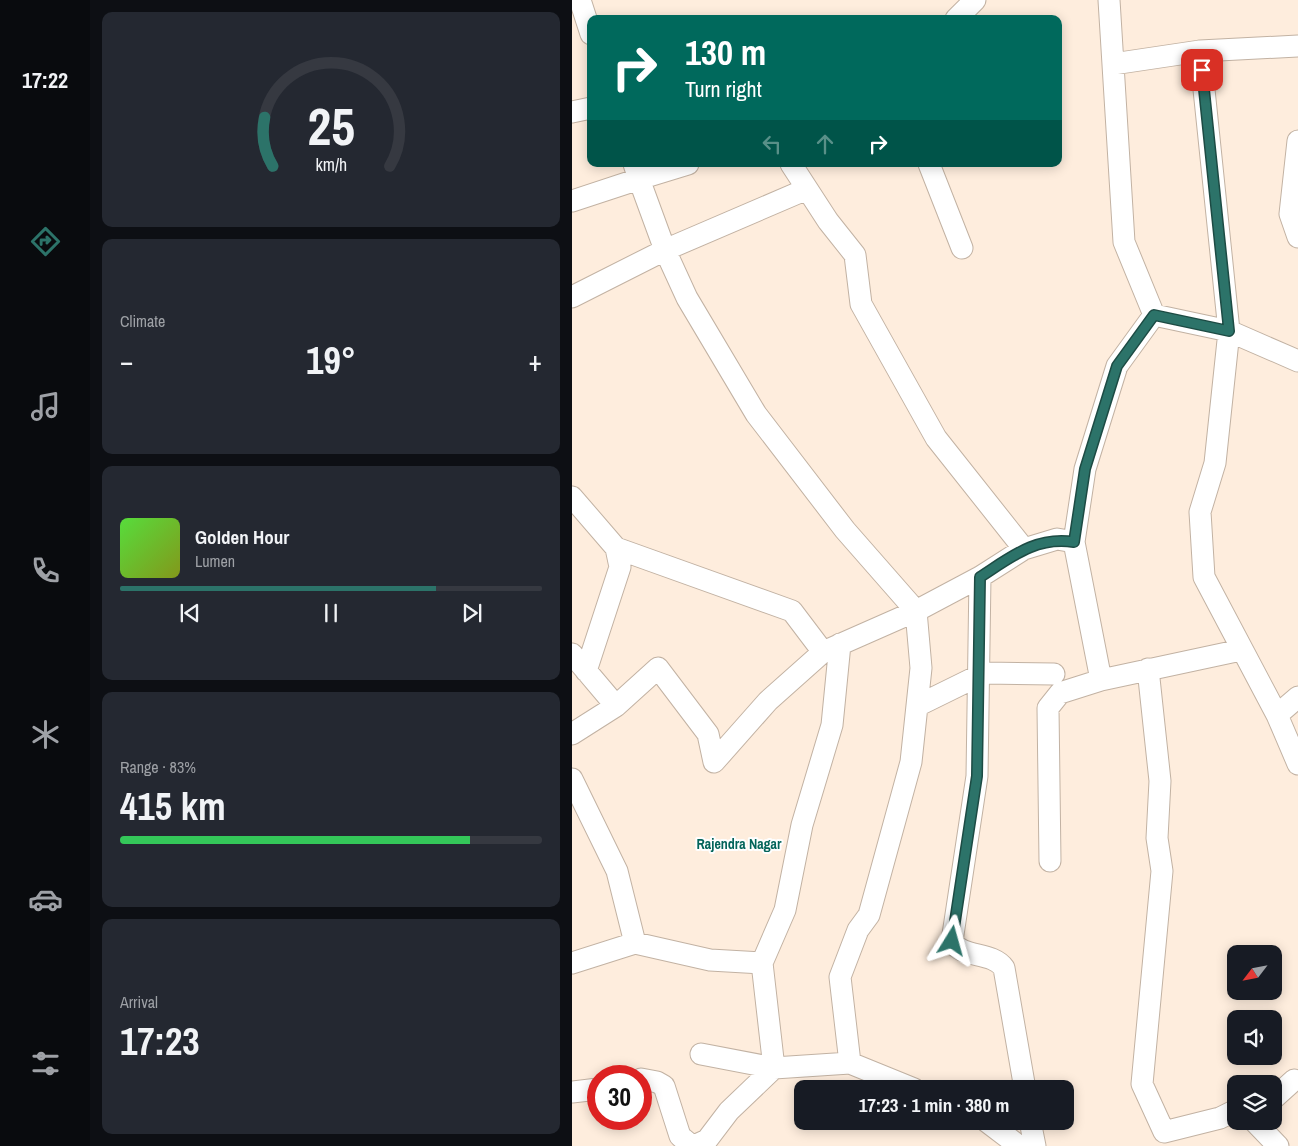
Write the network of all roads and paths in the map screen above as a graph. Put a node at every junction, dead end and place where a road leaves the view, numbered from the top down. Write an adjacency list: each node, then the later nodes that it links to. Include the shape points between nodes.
1 (975, 0): 4 (street)
2 (1109, 0): 8 (street)
3 (578, 4): 5 (street)
4 (960, 15)
5 (587, 25)
6 (1298, 46): 7 (street)
7 (1200, 51): 8 (street); 23 (street)
8 (1113, 64): 22 (street, via 1124,242)
9 (587, 109): 10 (street)
10 (572, 112)
11 (1298, 141): 18 (street, via 1290,214)
12 (666, 167): 15 (street)
13 (793, 167): 16 (street)
14 (930, 167): 19 (street)
15 (636, 171): 17 (street); 20 (street)
16 (807, 190): 20 (street); 28 (street, via 855,255 861,304 936,438)
17 (572, 201)
18 (1298, 237)
19 (962, 248)
20 (665, 250): 21 (street); 30 (street, via 687,298 756,414 845,530)
21 (572, 297)
22 (1154, 315): 23 (street); 26 (street, via 1117,366 1085,469)
23 (1229, 331): 24 (street); 32 (street, via 1215,463 1200,512 1204,577)
24 (1298, 361)
25 (572, 497): 27 (street)
26 (1074, 542): 28 (street, via 1057,539); 38 (street)
27 (616, 548): 31 (street, via 792,611); 35 (street, via 620,567)
28 (1024, 549): 29 (street)
29 (980, 577): 30 (street); 37 (street)
30 (916, 611): 31 (street); 41 (street, via 922,668)
31 (831, 648): 40 (street, via 768,701 714,762 708,734 658,668); 49 (street, via 832,725 802,825 785,910)
32 (1242, 650): 34 (street); 42 (street)
33 (572, 654): 35 (street)
34 (1148, 669): 38 (street); 64 (street, via 1160,781 1157,838 1162,871 1142,1084)
35 (586, 671): 40 (street)
36 (1054, 674): 37 (street, via 984,673)
37 (979, 677): 41 (street); 54 (street, via 977,776 952,941 958,949 999,961 1004,968)
38 (1101, 680): 46 (street, via 1060,693 1048,708)
39 (1298, 697): 42 (street)
40 (616, 706): 43 (street)
41 (917, 706): 51 (street, via 911,762 870,915 858,930 840,977)
42 (1277, 715): 44 (street)
43 (572, 734)
44 (1298, 764)
45 (572, 779): 47 (street, via 617,871)
46 (1050, 861)
47 (635, 943): 48 (street); 49 (street, via 710,960)
48 (572, 963)
49 (762, 963): 52 (street)
50 (701, 1054): 52 (street)
51 (850, 1063): 52 (street); 53 (street)
52 (774, 1068): 65 (street, via 729,1111 707,1140)
53 (892, 1080)
54 (1023, 1080)
55 (1294, 1080): 58 (street)
56 (652, 1081): 65 (street, via 664,1086 680,1136)
57 (587, 1090): 59 (street)
58 (1282, 1091)
59 (572, 1092)
60 (1227, 1114): 64 (street)
61 (998, 1130): 66 (street)
62 (1032, 1130): 67 (street)
63 (1264, 1130): 68 (street)
64 (1168, 1139)
65 (693, 1146)
66 (1019, 1146)
67 (1035, 1146)
68 (1278, 1146)

